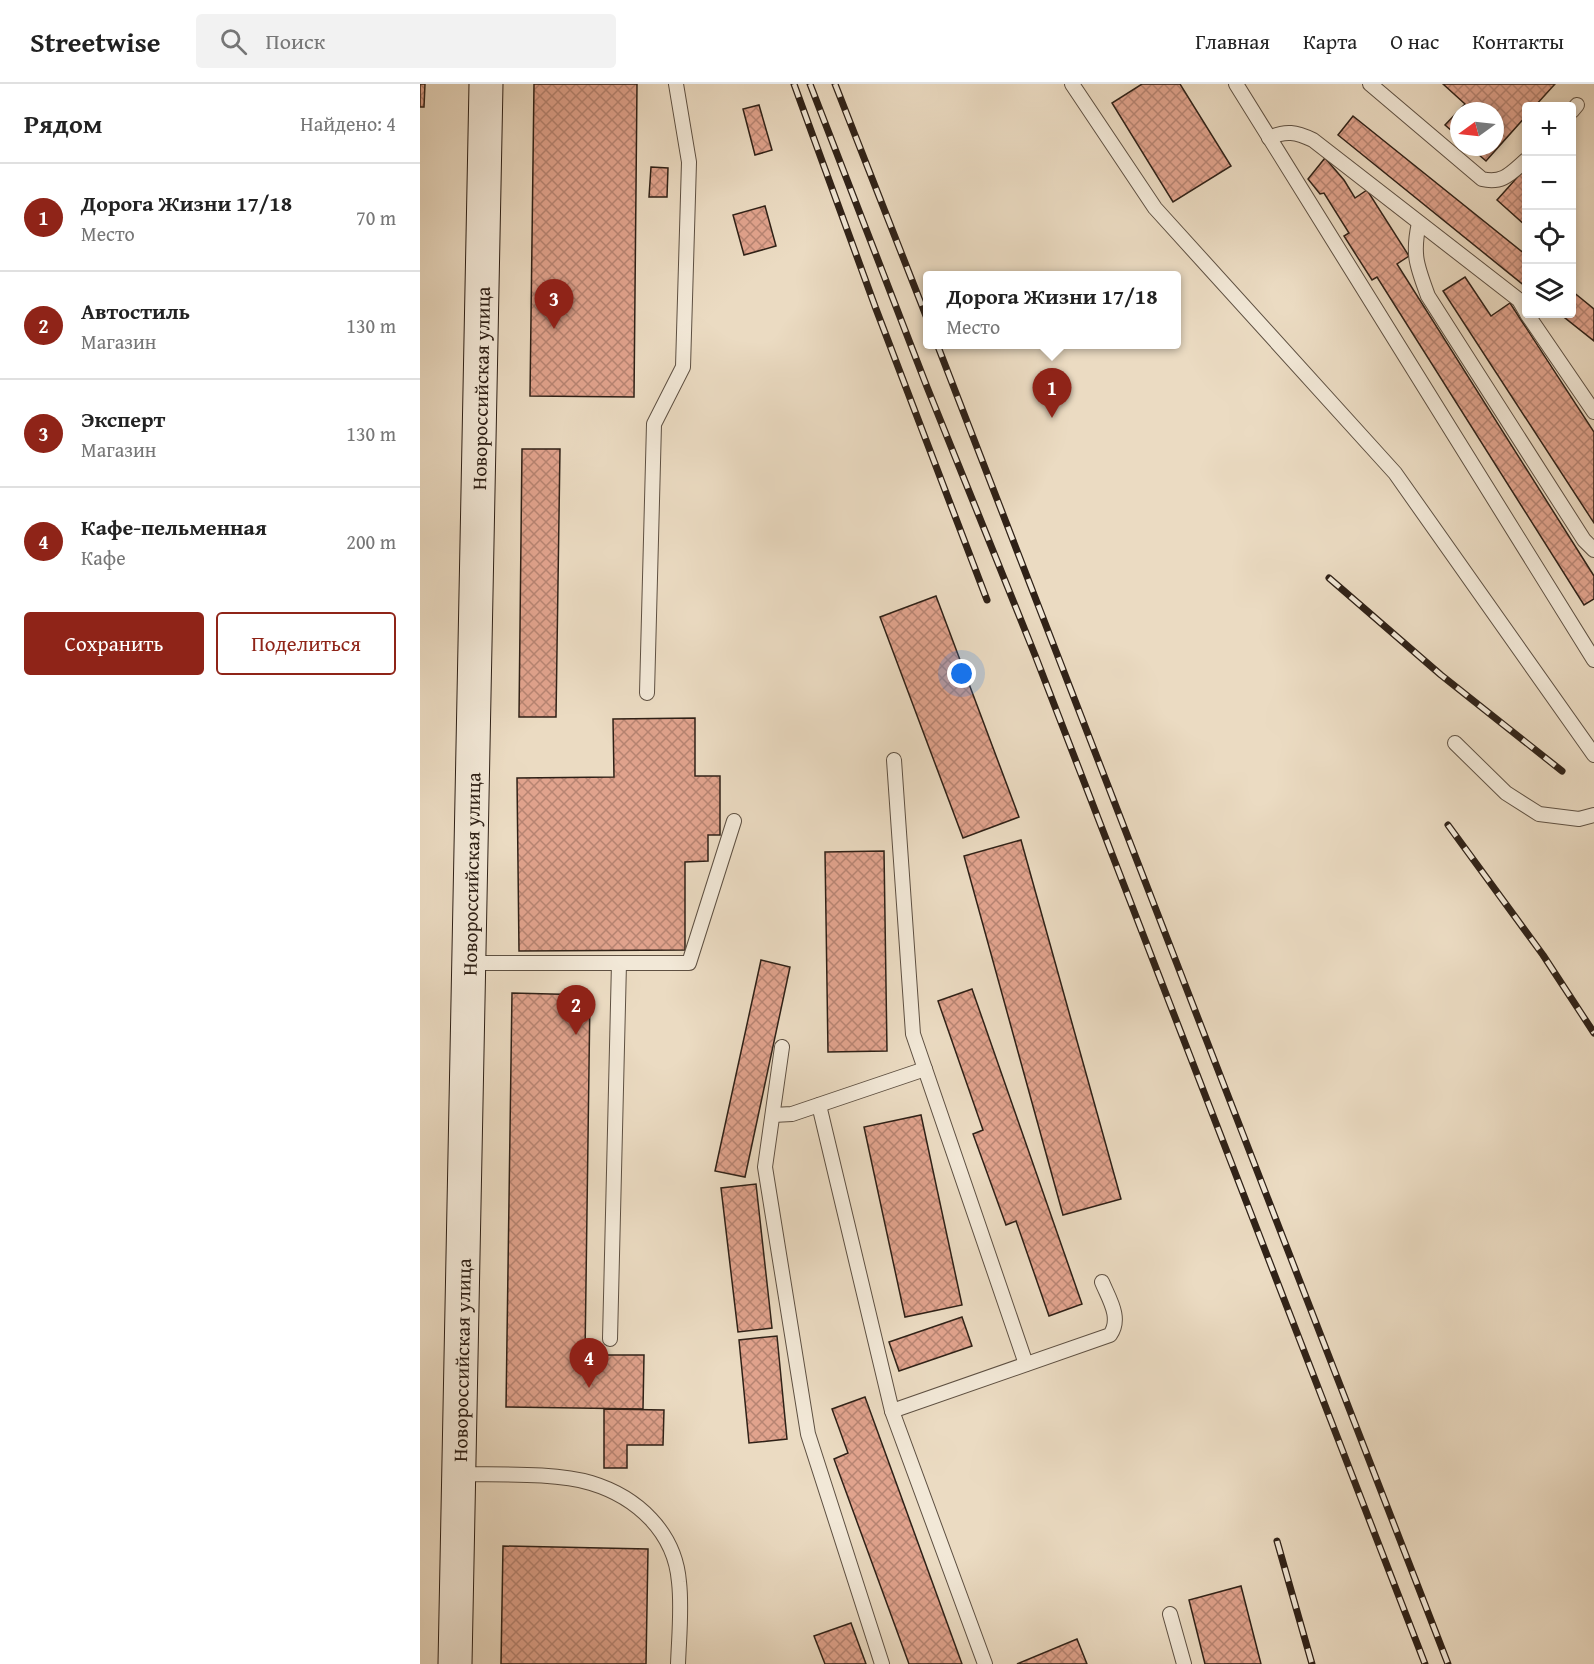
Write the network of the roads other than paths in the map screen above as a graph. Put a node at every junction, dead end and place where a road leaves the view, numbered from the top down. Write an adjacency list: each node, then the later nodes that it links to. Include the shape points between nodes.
1 (486, 84): 13 (main road, Новороссийская улица)
2 (501, 84): 13 (main road, Новороссийская улица)
3 (676, 84): 16 (lane, via 689,162 683,368 654,424)
4 (1072, 84): 18 (lane, via 1155,208 1395,473)
5 (1236, 84): 7 (lane)
6 (1370, 84): 8 (lane, via 1482,179 1503,179)
7 (1269, 138): 9 (lane, via 1280,132 1297,133 1313,140); 15 (lane)
8 (1522, 164)
9 (1419, 223): 10 (lane); 14 (lane, via 1414,243 1417,268 1428,296)
10 (1522, 305)
11 (1530, 318): 12 (lane)
12 (1594, 412)
13 (487, 422): 22 (main road, Новороссийская улица)
14 (1594, 550)
15 (1594, 660)
16 (647, 693)
17 (1455, 743): 20 (lane, via 1506,793 1539,814 1579,819)
18 (1594, 755)
19 (894, 760): 25 (lane, via 913,1034)
20 (1594, 815)
21 (734, 821): 23 (lane, via 689,963)
22 (477, 963): 23 (lane); 32 (main road, Новороссийская улица)
23 (619, 963): 29 (lane)
24 (782, 1047): 27 (lane)
25 (925, 1069): 26 (lane); 30 (lane)
26 (819, 1105): 27 (lane, via 792,1114); 31 (lane)
27 (773, 1115): 37 (lane, via 765,1167 808,1434)
28 (1102, 1282): 30 (lane, via 1114,1310 1115,1328 1110,1335)
29 (610, 1340)
30 (1026, 1364): 31 (lane)
31 (892, 1411): 38 (lane)
32 (467, 1474): 34 (main road, Новороссийская улица); 35 (main road, Новороссийская улица); 36 (lane, via 590,1482 643,1509 673,1553 680,1581)
33 (1170, 1614): 39 (lane)
34 (455, 1664)
35 (471, 1664)
36 (678, 1664)
37 (882, 1664)
38 (986, 1664)
39 (1184, 1664)

